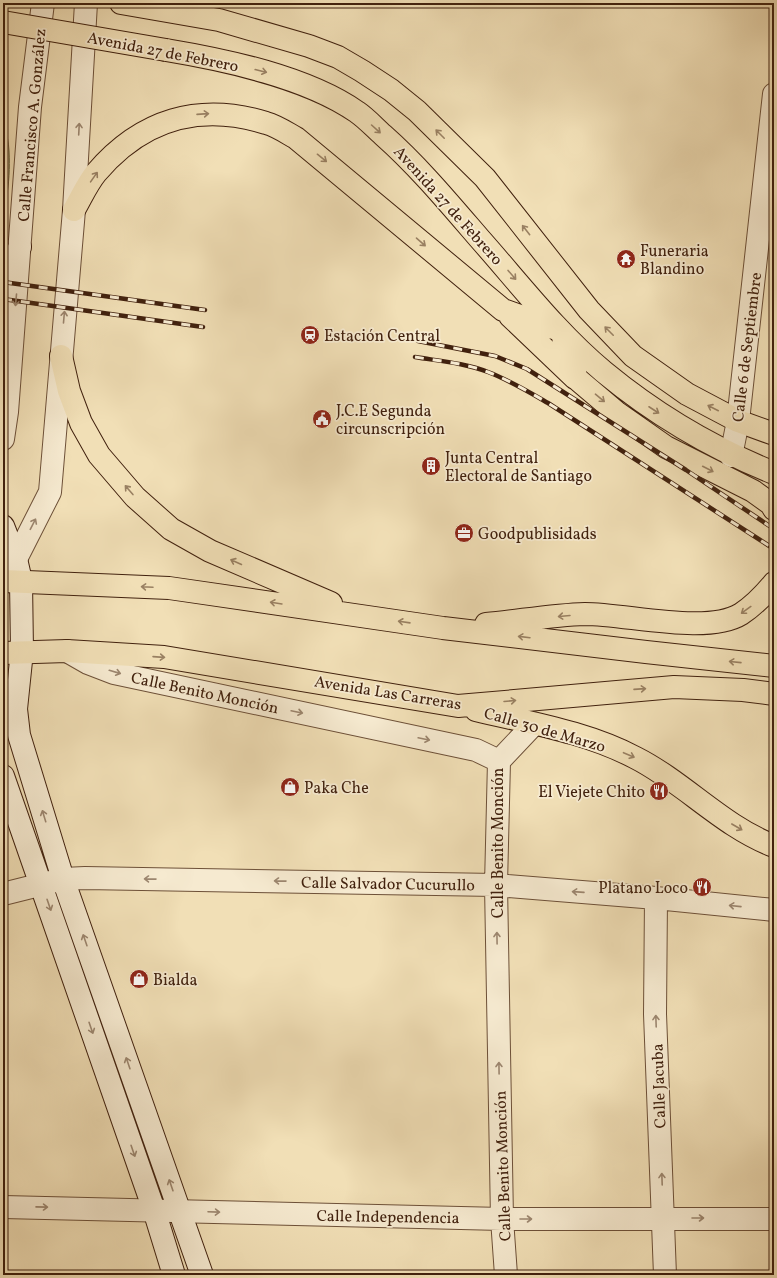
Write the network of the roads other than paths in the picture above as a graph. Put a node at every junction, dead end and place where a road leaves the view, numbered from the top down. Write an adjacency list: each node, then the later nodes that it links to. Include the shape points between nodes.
1 (43, 3): 7 (street, Calle Francisco A. González, via 30,107)
2 (86, 3): 6 (street, one-way to 2)
3 (121, 3): 10 (main road, one-way to 3, via 485,178 417,111 391,90 338,57 309,46 219,20)
4 (3, 22): 11 (main road, Avenida 27 de Febrero, one-way to 11, bridge, via 210,58 270,73 323,93 357,112 412,161)
5 (774, 94): 14 (street, Calle 6 de Septiembre)
6 (74, 210): 9 (main road, one-way to 9, via 95,174 124,145 161,123 203,114 242,117 268,123 296,138); 12 (street, one-way to 6)
7 (20, 247): 8 (street); 16 (street, Calle Francisco A. González, one-way to 16)
8 (3, 277)
9 (503, 310): 11 (main road); 13 (main road)
10 (589, 310): 11 (main road); 14 (main road, one-way to 10, via 687,394 634,356)
11 (560, 330): 13 (main road); 17 (main road, Avenida 27 de Febrero, one-way to 17, via 603,371 649,406)
12 (61, 356): 21 (street, one-way to 12, via 50,492); 25 (main road, one-way to 12, via 210,551 171,529 135,497 99,455 81,423 69,391)
13 (577, 379): 19 (main road, one-way to 19, via 616,412 666,447 753,491)
14 (738, 421): 15 (main road); 17 (street, Calle 6 de Septiembre)
15 (774, 434)
16 (3, 439)
17 (731, 456): 18 (main road, Avenida 27 de Febrero)
18 (774, 473)
19 (774, 509)
20 (3, 526): 21 (street)
21 (16, 559): 22 (street)
22 (12, 581): 25 (main road, one-way to 22, via 169,588); 28 (street)
23 (774, 583): 24 (main road, one-way to 24, via 761,599 740,615 714,623 681,623)
24 (585, 614): 26 (main road, one-way to 26); 29 (main road)
25 (361, 617): 26 (main road, one-way to 25)
26 (443, 628): 29 (main road, one-way to 26)
27 (67, 651): 28 (main road, Avenida Las Carreras); 32 (main road, Avenida Las Carreras, one-way to 32, via 164,657); 34 (street, Calle Benito Monción, one-way to 34, via 114,673 476,750)
28 (13, 652): 37 (street, one-way to 28, via 19,735)
29 (646, 652): 30 (main road, one-way to 29)
30 (774, 666)
31 (774, 694): 32 (main road, Avenida Las Carreras, one-way to 31, via 674,687)
32 (458, 706): 33 (main road, Calle 30 de Marzo)
33 (534, 724): 34 (street); 36 (main road, Calle 30 de Marzo, one-way to 36, via 588,738 636,758 688,791 733,826)
34 (499, 761): 39 (street, Calle Benito Monción)
35 (3, 776): 38 (street)
36 (774, 846)
37 (63, 880): 38 (street, Calle Salvador Cucurullo); 39 (street, Calle Salvador Cucurullo, one-way to 37, via 92,878); 45 (street, one-way to 37)
38 (42, 884): 40 (street, Calle Salvador Cucurullo); 44 (street, one-way to 44)
39 (496, 885): 41 (street, Calle Salvador Cucurullo, one-way to 39); 47 (street, Calle Benito Monción, one-way to 39)
40 (3, 894)
41 (656, 898): 42 (street, Calle Salvador Cucurullo, one-way to 41); 46 (street, Calle Jacuba, one-way to 41, via 655,1014)
42 (774, 910)
43 (3, 1207): 44 (street, Calle Independencia, one-way to 44)
44 (154, 1210): 45 (street, Calle Independencia); 49 (street)
45 (180, 1211): 47 (street, Calle Independencia, one-way to 47); 50 (street)
46 (663, 1218): 47 (street, Calle Independencia, one-way to 46); 48 (street, Calle Independencia, one-way to 48); 52 (street, Calle Jacuba)
47 (502, 1219): 51 (street, Calle Benito Monción)
48 (774, 1219)
49 (174, 1275)
50 (202, 1275)
51 (506, 1275)
52 (665, 1275)

